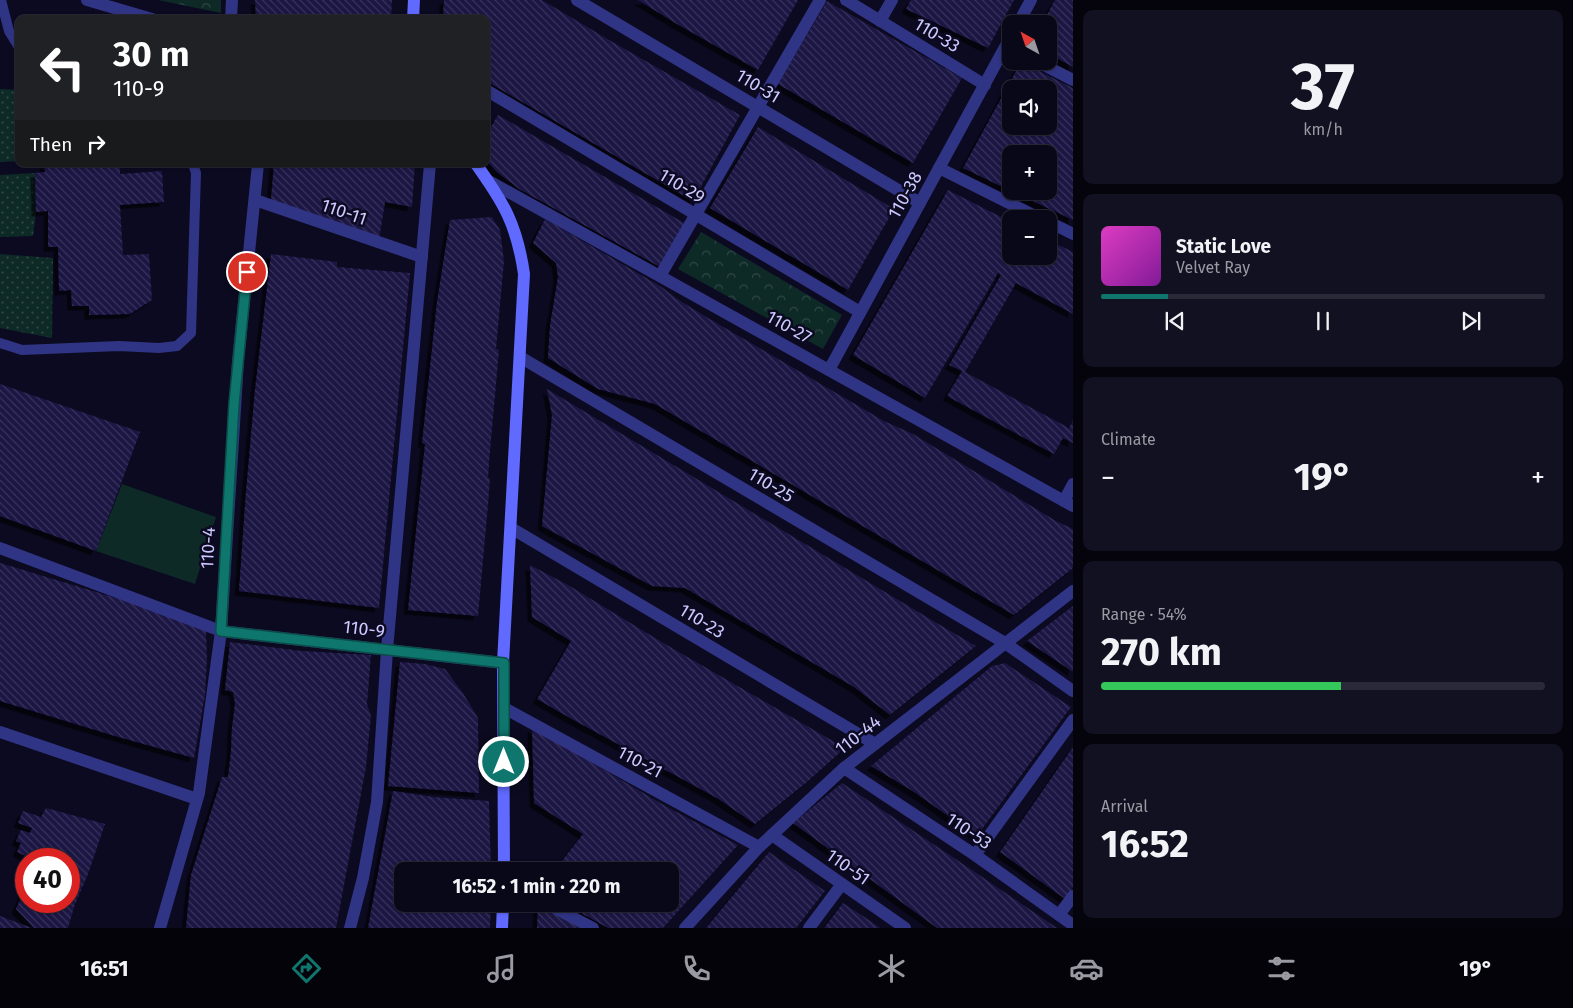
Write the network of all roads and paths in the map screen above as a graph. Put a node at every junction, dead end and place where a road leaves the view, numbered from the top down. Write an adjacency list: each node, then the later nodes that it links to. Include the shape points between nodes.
1 (1, 0): 16 (lane, via 9,31)
2 (87, 0): 10 (street)
3 (232, 0): 12 (street)
4 (414, 0): 13 (street)
5 (577, 0): 22 (street, 110-31)
6 (820, 0): 22 (street)
7 (846, 0): 15 (street, 110-33)
8 (892, 0): 15 (street)
9 (1031, 0): 14 (street)
10 (109, 3): 11 (street)
11 (141, 15)
12 (231, 15)
13 (414, 15)
14 (1023, 15)
15 (880, 21): 20 (street, 110-33)
16 (15, 41)
17 (1002, 56): 20 (street, 110-38)
18 (1054, 70): 19 (street)
19 (1073, 80)
20 (985, 84): 27 (street, 110-38)
21 (490, 92): 32 (street, 110-29)
22 (758, 107): 30 (street, 110-31); 32 (street)
23 (194, 167): 38 (lane, via 191,333 177,346 22,350)
24 (258, 167): 29 (street, 110-4)
25 (430, 167): 35 (street)
26 (478, 167): 28 (street)
27 (939, 168): 30 (street, 110-38); 31 (street)
28 (487, 180): 36 (street, 110-27); 39 (street, via 502,201 520,248 524,274)
29 (254, 200): 35 (street, 110-11); 46 (street, 110-4, via 236,386)
30 (920, 203): 37 (street, 110-38)
31 (1024, 210)
32 (696, 215): 36 (street); 37 (street, 110-29)
33 (1057, 226): 34 (street)
34 (1073, 234)
35 (422, 257): 48 (street)
36 (660, 276): 40 (street, 110-27)
37 (860, 312): 40 (street, 110-38)
38 (0, 343)
39 (520, 357): 43 (street); 47 (street, 110-25)
40 (828, 370): 42 (street, 110-27)
41 (1073, 484): 42 (street)
42 (1069, 503)
43 (511, 528): 49 (street); 54 (street, 110-23)
44 (0, 548): 46 (street, 110-9)
45 (1073, 591): 47 (street, 110-44)
46 (221, 631): 48 (street, 110-9); 56 (street, 110-4)
47 (1005, 643): 50 (street, 110-25); 54 (street, 110-44)
48 (387, 650): 49 (street, 110-9); 68 (street, via 377,802)
49 (504, 663): 51 (street)
50 (1073, 691)
51 (504, 708): 58 (street, 110-21); 60 (street)
52 (1073, 720): 59 (street)
53 (0, 732): 56 (street)
54 (875, 744): 55 (street, 110-44)
55 (844, 768): 57 (street, 110-44); 59 (street, 110-53)
56 (197, 798): 67 (street, 110-4)
57 (772, 835): 58 (street, 110-44); 61 (street, 110-51)
58 (759, 847): 71 (street, 110-44)
59 (975, 855): 65 (street, 110-53)
60 (504, 862)
61 (842, 884): 72 (street); 73 (street, 110-51)
62 (1073, 896): 65 (street)
63 (503, 912): 69 (street)
64 (562, 912): 70 (street)
65 (1059, 915): 66 (street, 110-53)
66 (1073, 925)
67 (160, 928)
68 (350, 928)
69 (502, 928)
70 (593, 928)
71 (685, 928)
72 (809, 928)
73 (905, 928)

